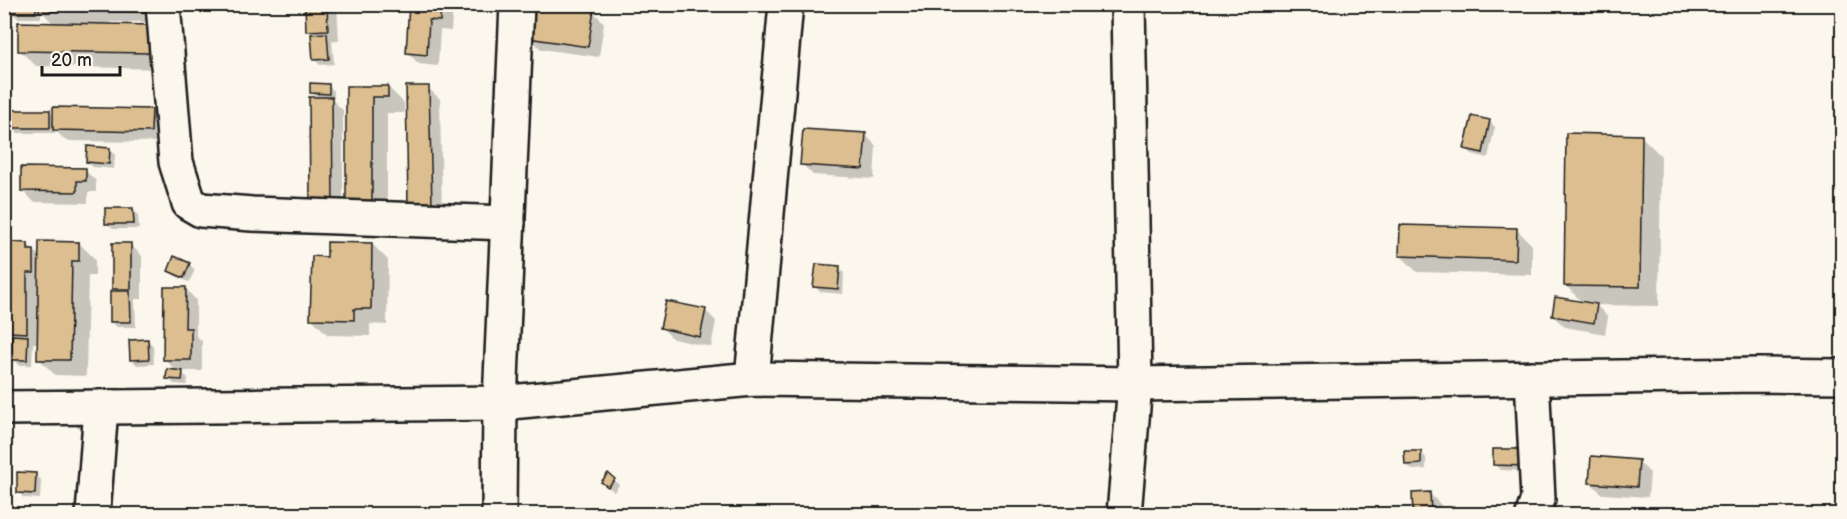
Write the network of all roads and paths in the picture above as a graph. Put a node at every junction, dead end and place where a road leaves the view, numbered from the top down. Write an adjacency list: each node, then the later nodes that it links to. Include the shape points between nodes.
1 (162, 4): 5 (street, via 176,162 189,202 201,210)
2 (517, 4): 5 (street)
3 (786, 4): 8 (street)
4 (1128, 4): 9 (street)
5 (508, 223): 10 (street)
6 (1842, 376): 7 (street)
7 (1532, 378): 9 (street); 16 (street, via 1538,499)
8 (752, 379): 9 (street); 10 (street)
9 (1135, 384): 15 (street)
10 (500, 402): 11 (street); 14 (street)
11 (101, 407): 12 (street); 13 (street)
12 (4, 408)
13 (93, 514)
14 (499, 514)
15 (1124, 514)
16 (1533, 514)

